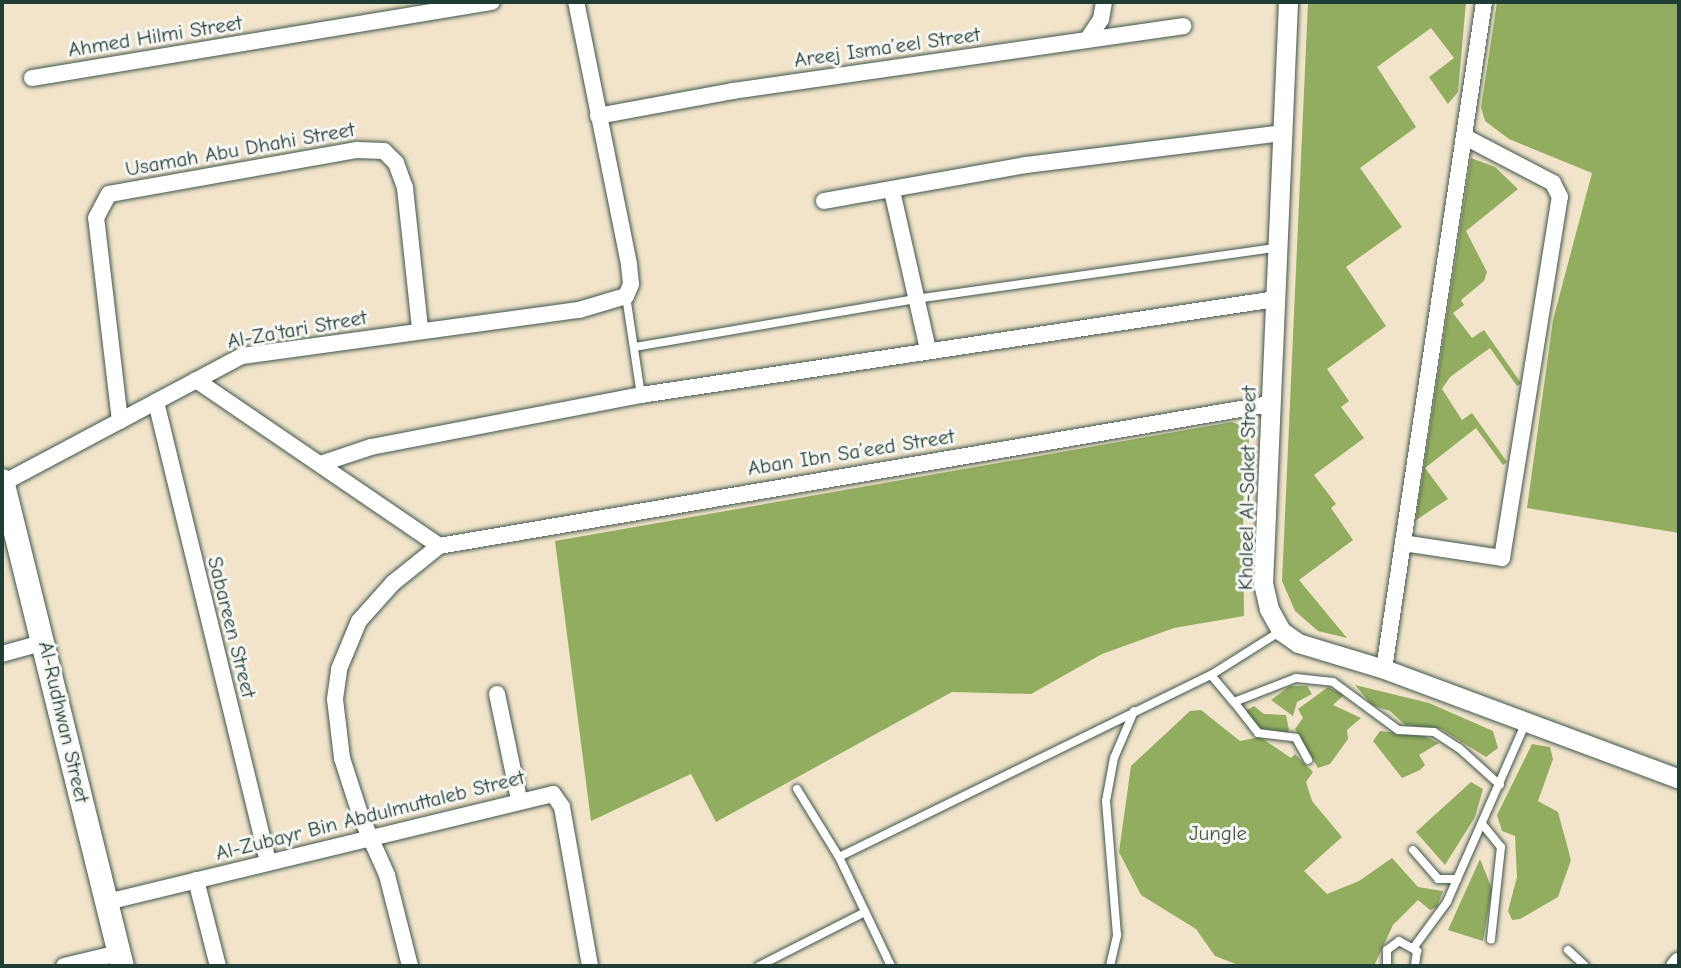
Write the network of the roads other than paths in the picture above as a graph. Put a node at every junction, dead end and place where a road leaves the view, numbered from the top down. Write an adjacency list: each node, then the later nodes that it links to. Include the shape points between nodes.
1 (492, 2): 8 (street, Ahmed Hilmi Street)
2 (576, 2): 9 (street)
3 (1104, 2): 7 (street, via 1101,19)
4 (1288, 2): 10 (street, Khaleel Al-Saket Street)
5 (1484, 2): 11 (street)
6 (1183, 26): 7 (street, Areej Isma’eel Street)
7 (1089, 37): 9 (street, Areej Isma’eel Street)
8 (32, 78)
9 (598, 116): 15 (street, via 629,264 631,284)
10 (1284, 133): 12 (street, via 1026,166); 14 (street, Khaleel Al-Saket Street)
11 (1465, 137): 28 (street); 28 (street, via 1553,183 1560,197 1502,558)
12 (892, 191): 13 (street); 16 (street)
13 (824, 201)
14 (1279, 247): 16 (lane); 17 (street, Khaleel Al-Saket Street)
15 (626, 296): 18 (street, Al-Za'tari Street, via 579,310); 19 (lane)
16 (916, 299): 19 (lane); 20 (street)
17 (1276, 299): 20 (street); 24 (street, Khaleel Al-Saket Street)
18 (420, 329): 21 (street, Al-Za'tari Street, via 242,356); 25 (street, Usamah Abu Dhahi Street, via 405,188 396,163 384,151 357,150 109,194 96,218)
19 (635, 347): 22 (lane)
20 (928, 350): 22 (street)
21 (196, 380): 23 (street, Al-Za'tari Street); 26 (street)
22 (641, 395): 26 (street, via 371,447)
23 (156, 402): 25 (street, Al-Za'tari Street); 48 (street, Sabareen Street)
24 (1270, 404): 29 (street, Aban Ibn Sa’eed Street); 30 (street, Khaleel Al-Saket Street, via 1263,583 1269,609)
25 (120, 421): 27 (street, Al-Za'tari Street)
26 (323, 463): 29 (street)
27 (2, 482): 31 (main road, Al-Rudhwan Street)
28 (1403, 543): 33 (street)
29 (439, 545): 45 (street, via 374,603 347,643 339,669 336,735)
30 (1281, 631): 33 (street, via 1298,643); 34 (lane)
31 (45, 642): 32 (street); 51 (main road, Al-Rudhwan Street)
32 (2, 654)
33 (1384, 669): 38 (street)
34 (1211, 675): 36 (lane); 37 (lane)
35 (497, 694): 43 (street)
36 (1234, 702): 39 (lane, via 1258,733 1296,738); 41 (lane, via 1296,678 1333,682 1398,730 1434,732 1460,748)
37 (1134, 711): 47 (lane); 64 (lane, via 1114,758 1106,801 1117,935)
38 (1525, 724): 40 (street); 41 (lane)
39 (1308, 760)
40 (1679, 779)
41 (1500, 785): 44 (lane)
42 (797, 789): 47 (lane)
43 (519, 799): 45 (street, Al-Zubayr Bin Abdulmuttaleb Street); 61 (street, Al-Zubayr Bin Abdulmuttaleb Street, via 548,794 560,800)
44 (1483, 825): 49 (lane); 53 (lane, via 1501,847)
45 (369, 836): 48 (street, Al-Zubayr Bin Abdulmuttaleb Street); 60 (street, via 387,875)
46 (1413, 850): 49 (lane, via 1438,879)
47 (839, 857): 52 (lane)
48 (268, 862): 50 (street, Al-Zubayr Bin Abdulmuttaleb Street)
49 (1457, 879): 54 (lane)
50 (196, 880): 51 (street, Al-Zubayr Bin Abdulmuttaleb Street); 59 (street)
51 (107, 902): 56 (main road, Al-Rudhwan Street)
52 (864, 912): 62 (lane); 63 (lane)
53 (1491, 939)
54 (1414, 947): 65 (lane, via 1404,941 1390,946 1385,955); 66 (lane)
55 (1569, 950): 67 (lane)
56 (120, 959): 58 (street)
57 (1679, 961): 68 (street)
58 (64, 966)
59 (218, 966)
60 (410, 966)
61 (590, 966)
62 (759, 966)
63 (891, 966)
64 (1110, 966)
65 (1387, 966)
66 (1415, 966)
67 (1586, 966)
68 (1675, 966)

